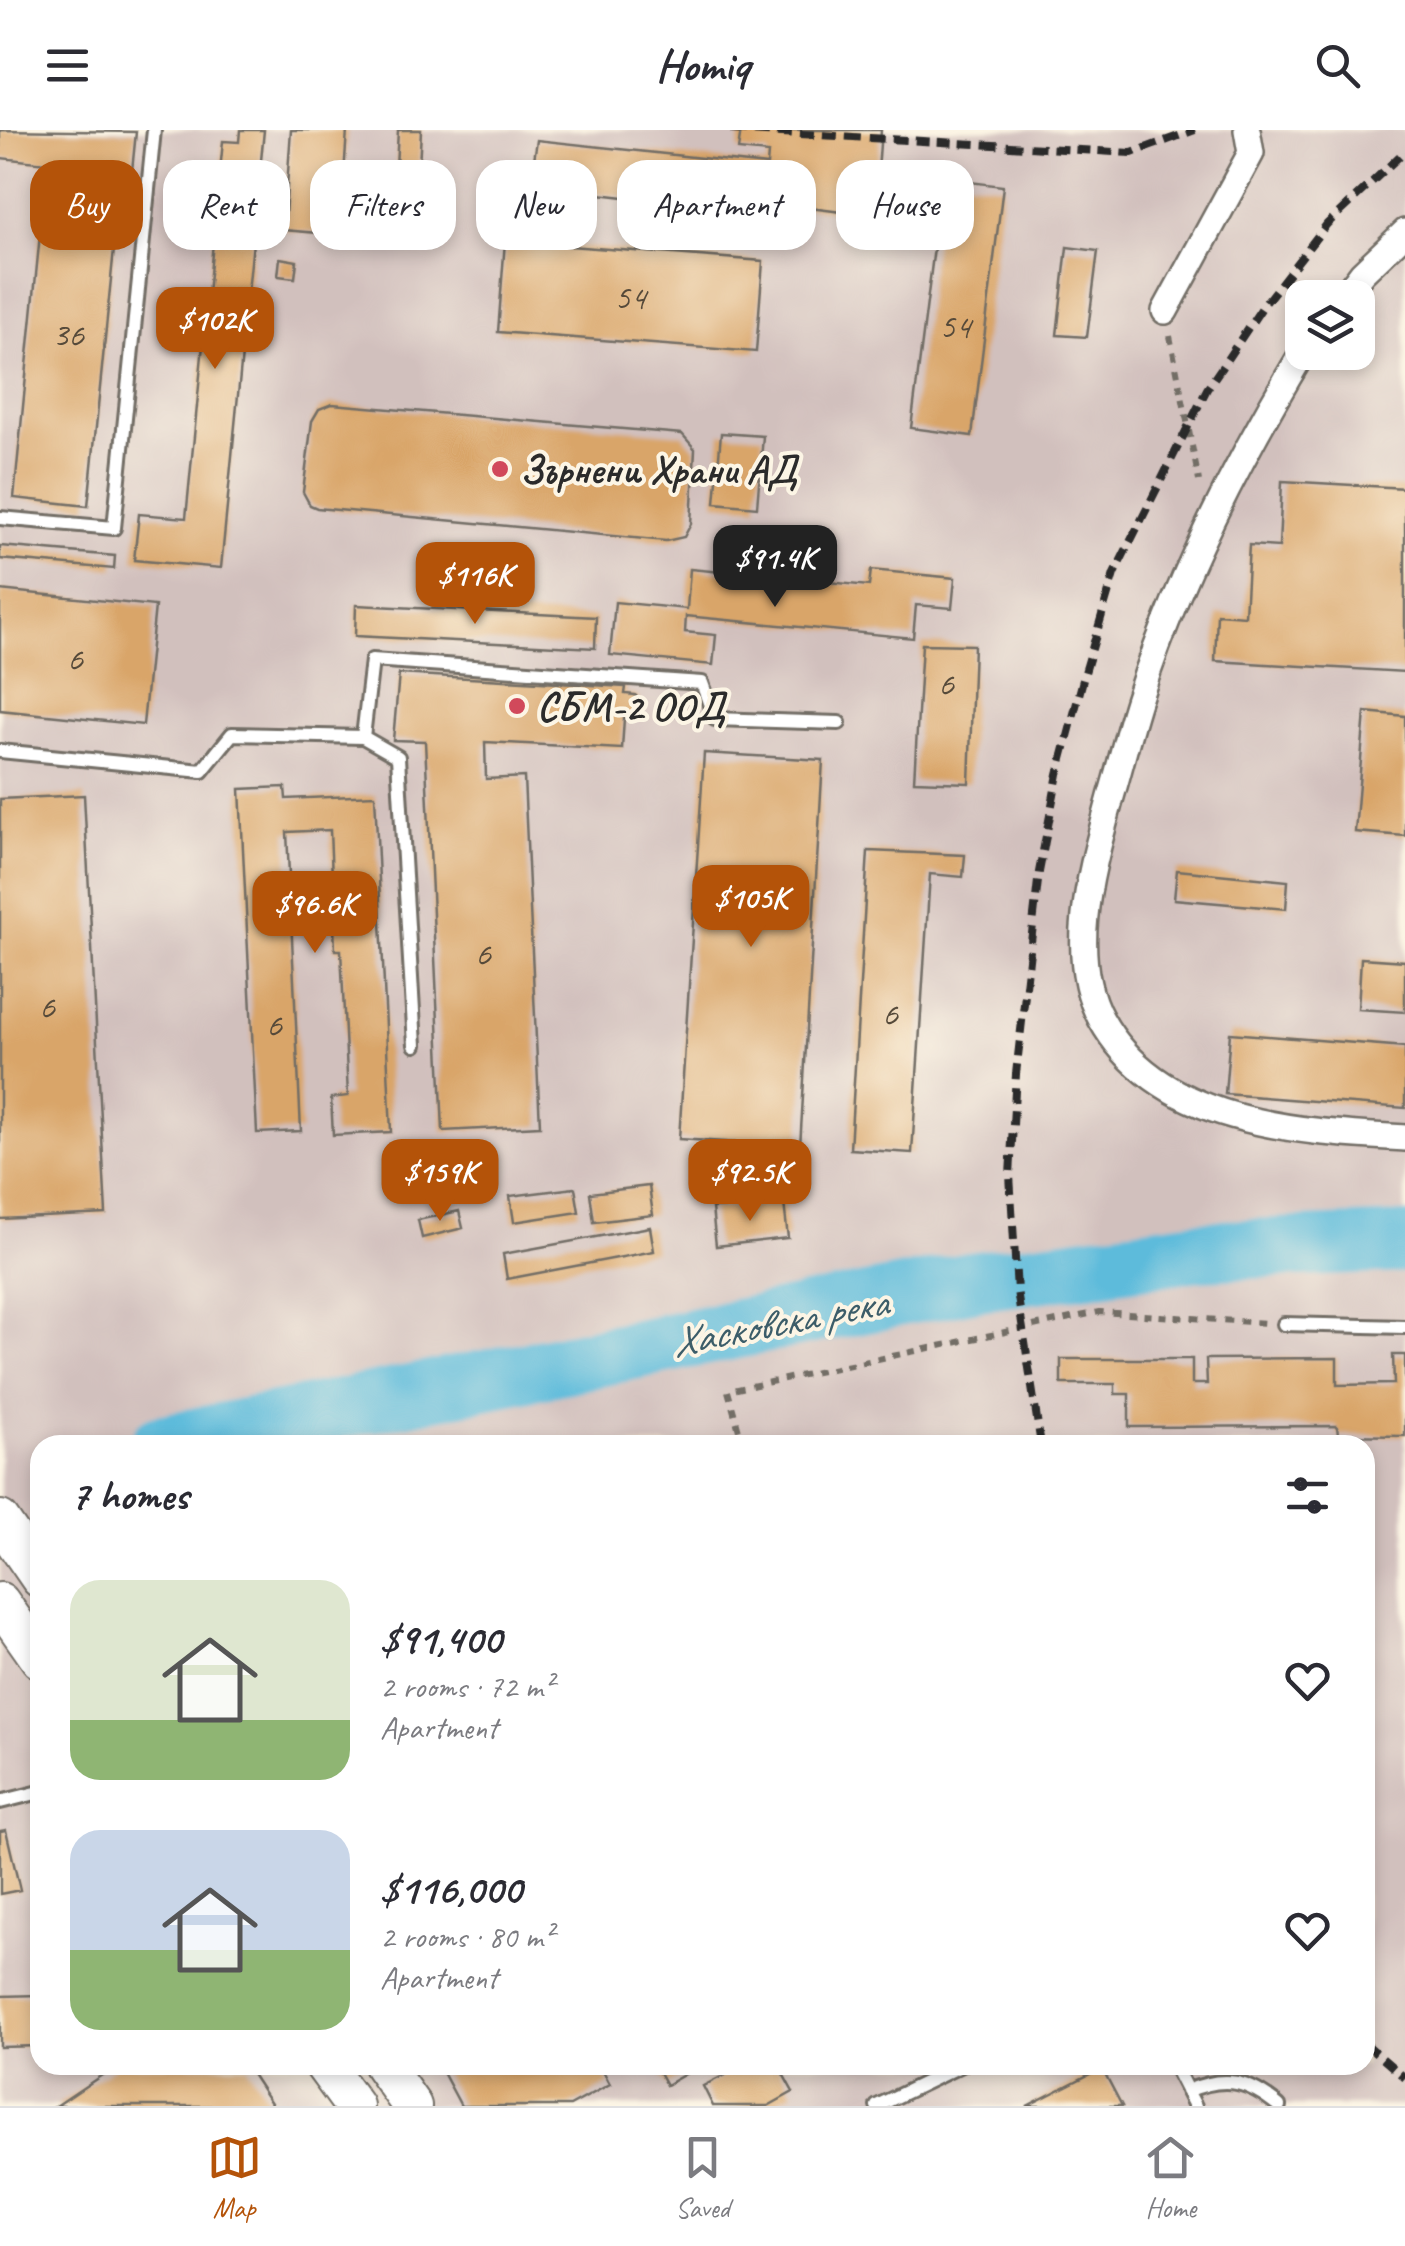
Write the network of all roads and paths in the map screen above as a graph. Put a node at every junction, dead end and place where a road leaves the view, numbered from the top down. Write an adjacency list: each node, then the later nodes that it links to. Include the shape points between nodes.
1 (154, 130): 7 (lane, via 114,528)
2 (1247, 130): 5 (street, via 1251,154)
3 (1405, 232): 4 (street)
4 (1357, 280)
5 (1165, 310): 8 (path)
6 (1292, 370): 8 (street)
7 (0, 518)
8 (1208, 528): 13 (street, via 1140,695 1106,816 1084,934 1090,997 1131,1058 1213,1111 1279,1128)
9 (839, 723): 10 (lane, via 715,719 702,683 372,660)
10 (363, 736): 11 (lane, via 232,734 202,770); 12 (lane, via 398,757)
11 (0, 752)
12 (415, 1046)
13 (1405, 1138)
14 (1284, 1324): 15 (lane); 16 (path, via 1099,1312 728,1390)
15 (1405, 1326)
16 (740, 1435)
17 (4, 1533): 18 (main road)
18 (30, 1566)
19 (0, 1602): 20 (main road)
20 (30, 1645)
21 (30, 1794): 22 (lane)
22 (0, 1802)
23 (331, 2075): 28 (main road)
24 (390, 2075): 29 (main road)
25 (941, 2075): 30 (lane)
26 (1179, 2075): 27 (lane)
27 (1188, 2091): 31 (lane); 32 (lane, via 1230,2080)
28 (354, 2106)
29 (412, 2106)
30 (877, 2106)
31 (1196, 2106)
32 (1279, 2106)

